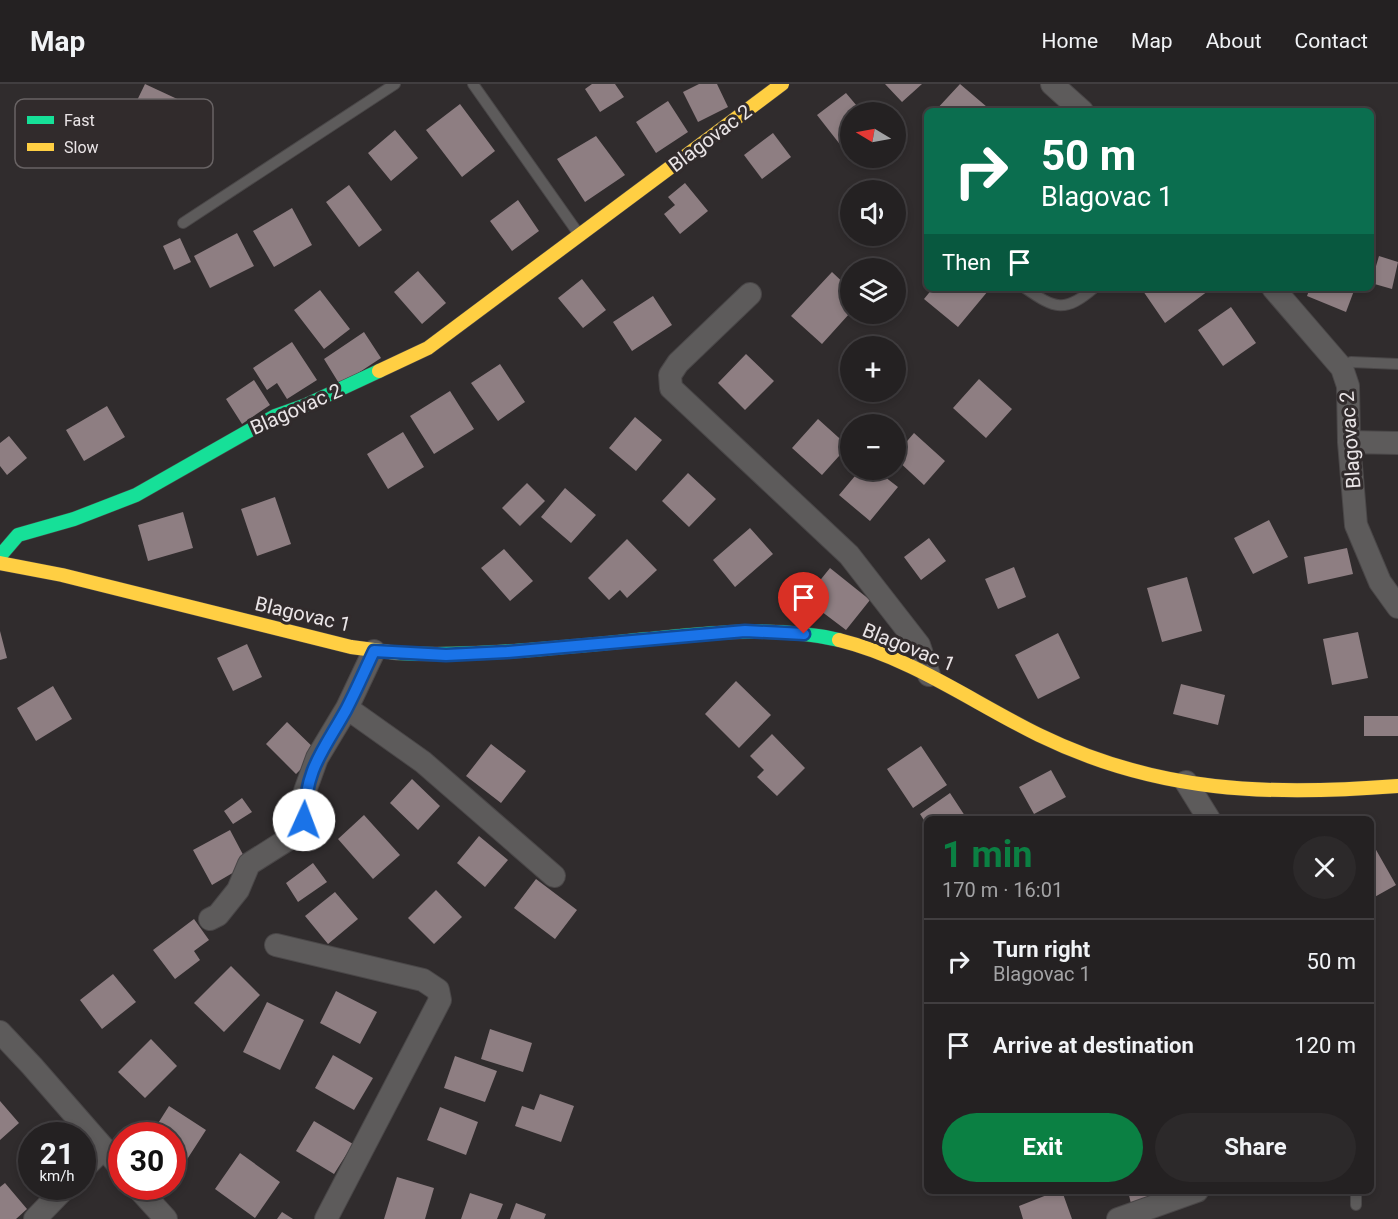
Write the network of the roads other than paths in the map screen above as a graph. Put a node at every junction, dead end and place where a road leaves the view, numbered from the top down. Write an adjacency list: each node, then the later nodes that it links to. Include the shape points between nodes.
1 (395, 84): 6 (lane)
2 (473, 84): 7 (lane)
3 (782, 84): 7 (street, Blagovac 2)
4 (1052, 84): 5 (street)
5 (1079, 108)
6 (183, 223)
7 (579, 236): 16 (street, Blagovac 2, via 428,348 275,416 136,495 18,535)
8 (1030, 291): 9 (lane, via 1055,306 1071,306)
9 (1090, 291)
10 (1276, 291): 13 (street, Blagovac 2)
11 (750, 294): 20 (street, via 678,363 670,375 671,388 849,555 919,645)
12 (1398, 364): 13 (lane, via 1351,362)
13 (1342, 368): 14 (street, Blagovac 2, via 1348,386)
14 (1349, 442): 15 (street); 18 (street, Blagovac 2, via 1356,525 1380,582)
15 (1398, 443)
16 (0, 556)
17 (0, 563): 19 (street, Blagovac 1, via 86,579)
18 (1398, 607)
19 (374, 651): 20 (street, Blagovac 1, via 446,655 745,631 787,632 838,639); 21 (street)
20 (929, 675): 22 (street, Blagovac 1, via 1036,733 1124,770)
21 (347, 708): 25 (street, via 423,762); 26 (street, via 317,758 305,790 304,820 298,833 249,864 238,890)
22 (1186, 782): 23 (street, Blagovac 1, via 1339,792); 24 (street)
23 (1398, 786)
24 (1207, 816)
25 (554, 876)
26 (210, 919)
27 (276, 945): 37 (street, via 423,980 438,990 440,1000)
28 (0, 1032): 29 (street)
29 (104, 1148): 30 (street); 31 (street)
30 (108, 1153)
31 (96, 1156)
32 (1189, 1194): 40 (street)
33 (1356, 1194): 36 (lane)
34 (53, 1200): 38 (street)
35 (149, 1200): 39 (street)
36 (1356, 1205)
37 (329, 1218)
38 (35, 1219)
39 (166, 1219)
40 (1118, 1219)

